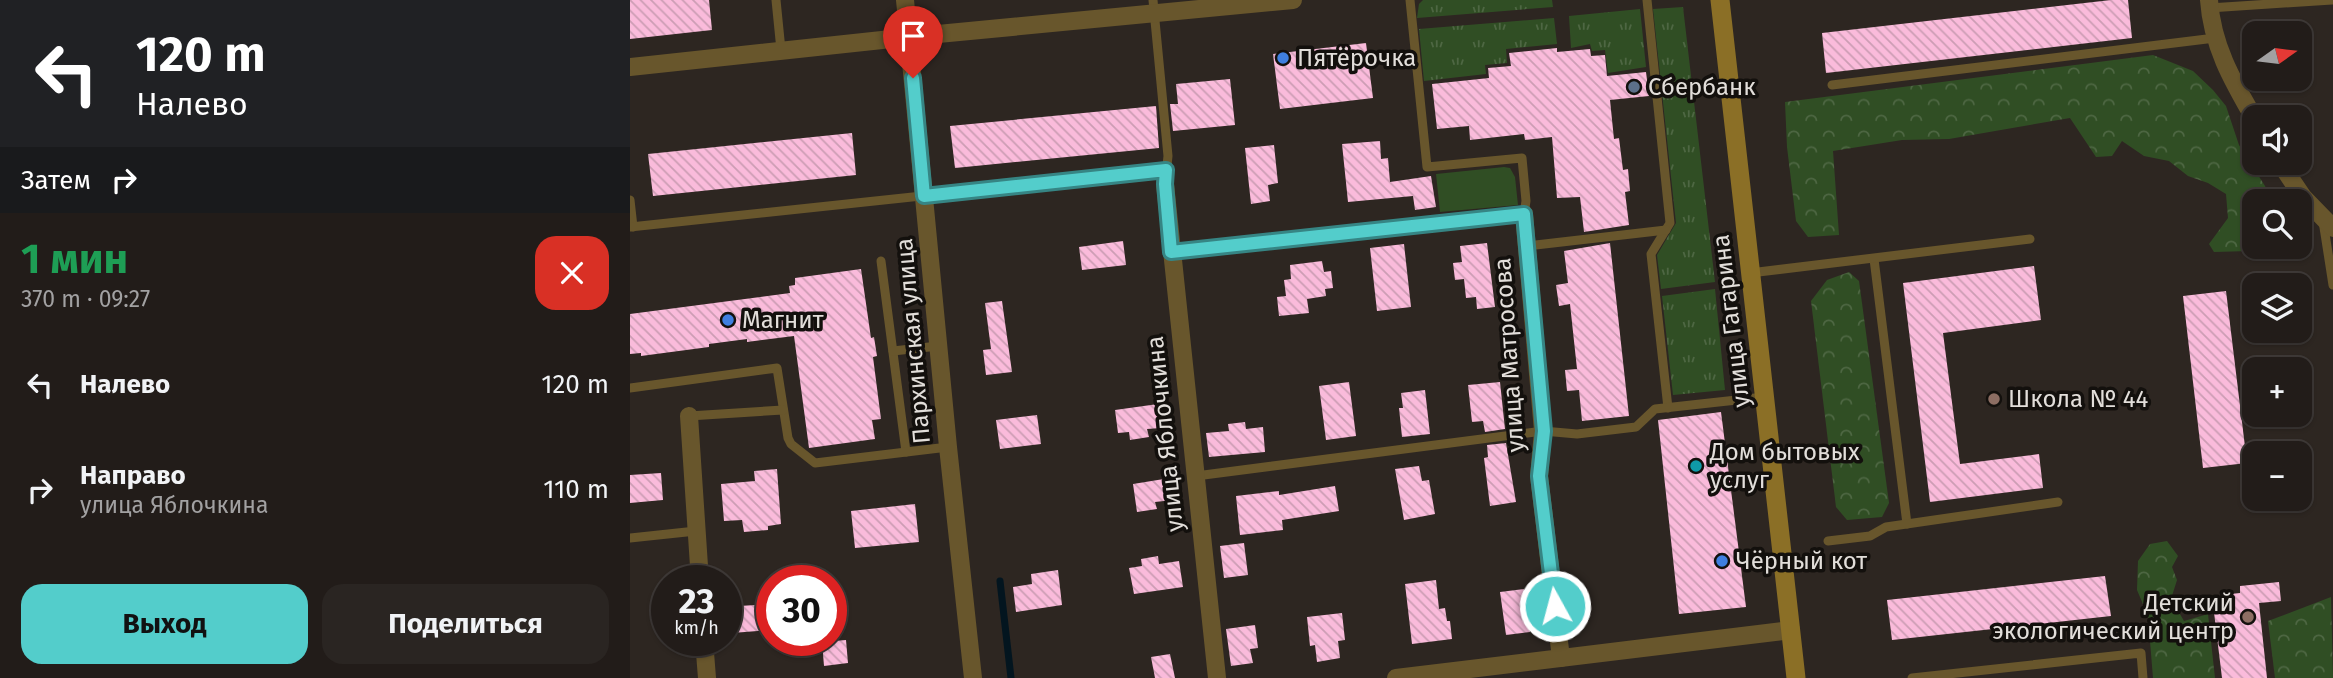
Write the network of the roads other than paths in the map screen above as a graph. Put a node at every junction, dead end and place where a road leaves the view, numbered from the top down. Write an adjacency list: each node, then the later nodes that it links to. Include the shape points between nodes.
1 (776, 0): 12 (lane)
2 (905, 0): 10 (street, Пархинская улица)
3 (1293, 0): 9 (street)
4 (1410, 0): 20 (lane, via 1427,167 1522,158)
5 (1647, 0): 23 (lane, via 1670,223)
6 (1720, 0): 29 (main road, улица Гагарина)
7 (2332, 0): 8 (lane)
8 (2209, 4): 11 (street)
9 (1153, 6): 10 (street); 17 (lane, via 1168,156)
10 (909, 37): 12 (street); 18 (street, Пархинская улица)
11 (2215, 38): 14 (lane); 15 (street)
12 (781, 50): 13 (street)
13 (630, 67)
14 (1832, 85)
15 (2247, 105)
16 (2288, 175): 21 (street)
17 (1166, 177): 18 (lane); 26 (street, улица Яблочкина)
18 (924, 196): 22 (lane); 31 (street, Пархинская улица)
19 (630, 200): 22 (lane)
20 (1524, 214): 25 (street, улица Матросова); 26 (lane)
21 (2328, 223): 30 (lane)
22 (631, 227)
23 (1666, 230): 25 (lane); 35 (lane, via 1651,254)
24 (2030, 239): 27 (lane)
25 (1527, 246): 38 (street, улица Матросова)
26 (1171, 252): 41 (street, улица Яблочкина)
27 (1874, 259): 29 (lane); 43 (lane)
28 (881, 261): 32 (lane)
29 (1750, 273): 34 (main road, улица Гагарина)
30 (2333, 285)
31 (938, 346): 32 (lane); 39 (street, Пархинская улица)
32 (893, 351): 40 (lane)
33 (630, 388): 36 (lane, via 777,368)
34 (1764, 397): 35 (lane); 48 (main road, улица Гагарина)
35 (1668, 408): 38 (lane, via 1655,409 1636,427 1577,434)
36 (783, 410): 37 (lane); 40 (lane, via 791,444 815,463)
37 (689, 416): 44 (street)
38 (1544, 431): 41 (lane); 50 (street, улица Матросова, via 1539,476)
39 (948, 447): 40 (lane); 52 (street, Пархинская улица)
40 (906, 452)
41 (1194, 477): 53 (street, улица Яблочкина)
42 (2058, 502): 43 (lane)
43 (1907, 524): 46 (lane, via 1886,527 1870,536)
44 (696, 531): 45 (lane); 47 (street)
45 (630, 538)
46 (1828, 541)
47 (699, 565)
48 (1791, 630): 50 (street); 55 (main road, улица Гагарина)
49 (706, 656): 51 (street)
50 (1562, 658): 54 (street)
51 (708, 678)
52 (973, 678)
53 (1217, 678)
54 (1396, 678)
55 (1796, 678)
56 (1912, 678): 57 (lane, via 2140,653)
57 (2143, 678)

